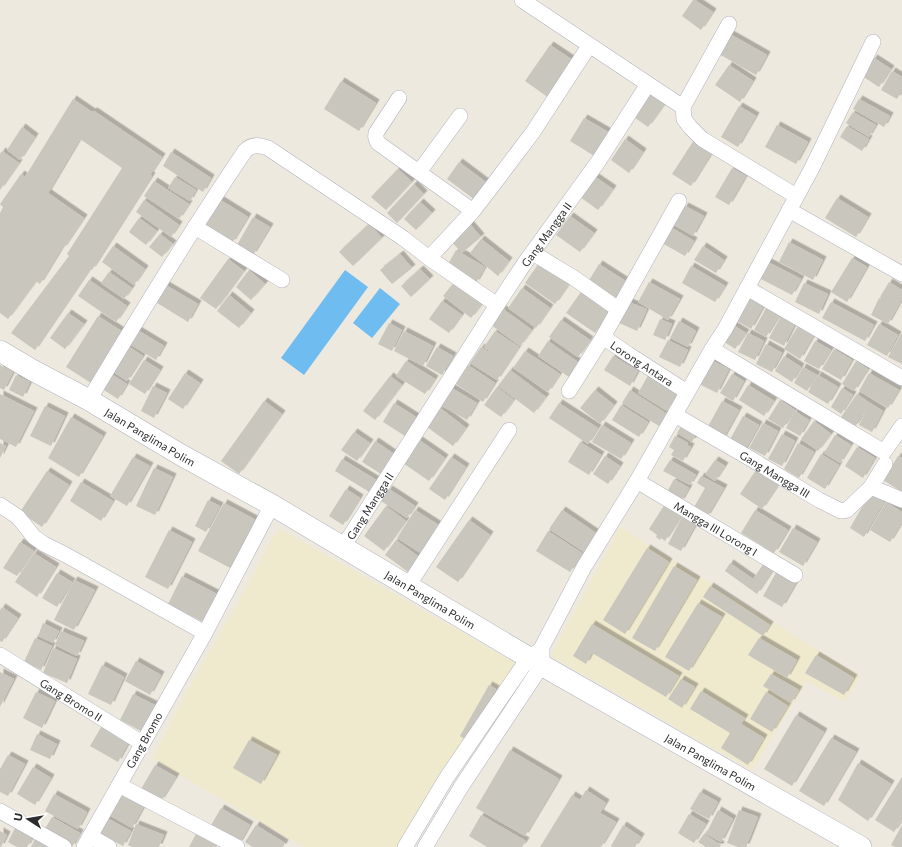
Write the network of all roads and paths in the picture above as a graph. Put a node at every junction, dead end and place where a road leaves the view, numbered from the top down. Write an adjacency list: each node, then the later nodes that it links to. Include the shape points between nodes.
1 (522, 0): 4 (street)
2 (728, 24): 7 (street)
3 (873, 42): 10 (street)
4 (589, 46): 5 (street); 13 (street, via 533,132)
5 (648, 84): 7 (street); 15 (street, Gang Mangga II, via 598,162)
6 (399, 98): 9 (street, via 375,138 378,143)
7 (683, 107): 10 (street, via 684,119 702,139)
8 (460, 116): 9 (street)
9 (419, 172): 13 (street)
10 (796, 196): 12 (street)
11 (679, 201): 21 (street, Lorong Antara)
12 (789, 210): 17 (street); 19 (street)
13 (473, 211): 16 (street)
14 (195, 227): 16 (street, via 245,151 252,146 258,146 268,148); 18 (street); 28 (street, via 138,316)
15 (533, 253): 20 (street, Gang Mangga II); 21 (street)
16 (429, 258): 20 (street)
17 (902, 274)
18 (282, 280)
19 (747, 288): 23 (street); 25 (street)
20 (497, 305): 38 (street, Gang Mangga II)
21 (618, 309): 22 (street, Lorong Antara)
22 (603, 337): 26 (street); 27 (street, Lorong Antara)
23 (712, 349): 27 (street); 30 (street, via 884,452)
24 (0, 351): 28 (main road, Jalan Panglima Polim)
25 (902, 378)
26 (569, 391)
27 (687, 392): 29 (street)
28 (89, 400): 37 (main road, Jalan Panglima Polim)
29 (675, 415): 33 (street); 34 (street, Gang Mangga III, via 841,511 847,510)
30 (902, 426)
31 (509, 430): 40 (street)
32 (885, 464): 34 (street, Gang Mangga III)
33 (637, 481): 39 (street, Mangga III Lorong I); 43 (street, via 584,567)
34 (871, 486): 35 (street)
35 (902, 500)
36 (0, 506): 41 (street, via 18,517 34,537 44,544)
37 (272, 506): 38 (main road, Jalan Panglima Polim); 41 (street, Gang Bromo)
38 (343, 547): 40 (main road, Jalan Panglima Polim)
39 (795, 575)
40 (408, 586): 43 (main road, Jalan Panglima Polim)
41 (205, 633): 44 (street, Gang Bromo)
42 (0, 655): 44 (street, Gang Bromo II)
43 (538, 656): 51 (street, via 447,777); 52 (street); 53 (main road, Jalan Panglima Polim)
44 (142, 743): 45 (street, Gang Bromo)
45 (119, 785): 47 (street, Gang Bromo); 50 (street)
46 (0, 811): 48 (street)
47 (87, 842): 49 (street)
48 (64, 847)
49 (109, 847)
50 (237, 847)
51 (405, 847)
52 (425, 847)
53 (861, 847)

